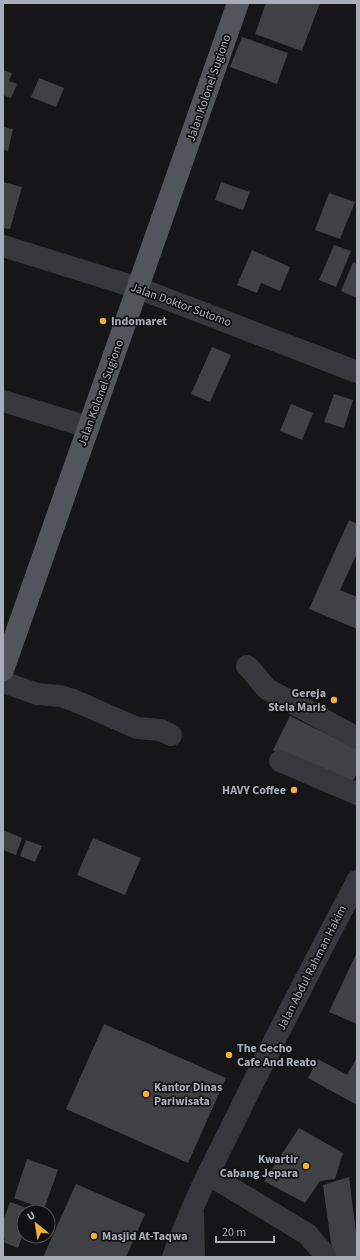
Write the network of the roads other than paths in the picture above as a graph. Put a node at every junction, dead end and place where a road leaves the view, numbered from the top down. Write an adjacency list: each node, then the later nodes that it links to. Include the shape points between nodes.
1 (238, 3): 3 (main road, Jalan Kolonel Sugiono)
2 (3, 246): 3 (street, Jalan Doktor Sutomo)
3 (138, 288): 4 (street, Jalan Doktor Sutomo); 6 (main road, Jalan Kolonel Sugiono)
4 (357, 372)
5 (3, 401): 6 (street)
6 (88, 427): 8 (main road, Jalan Kolonel Sugiono)
7 (247, 666): 11 (street, via 267,689)
8 (3, 670)
9 (3, 682): 10 (street, via 37,694 73,700 137,728 160,730)
10 (171, 735)
11 (357, 738)
12 (280, 761): 13 (street)
13 (357, 794)
14 (357, 881): 15 (street, Jalan Abdul Rahman Hakim)
15 (208, 1174): 16 (street, Jalan Abdul Rahman Hakim); 19 (street, via 307,1234)
16 (193, 1206): 17 (street, Jalan Abdul Rahman Hakim); 18 (street)
17 (173, 1257)
18 (194, 1257)
19 (325, 1257)

